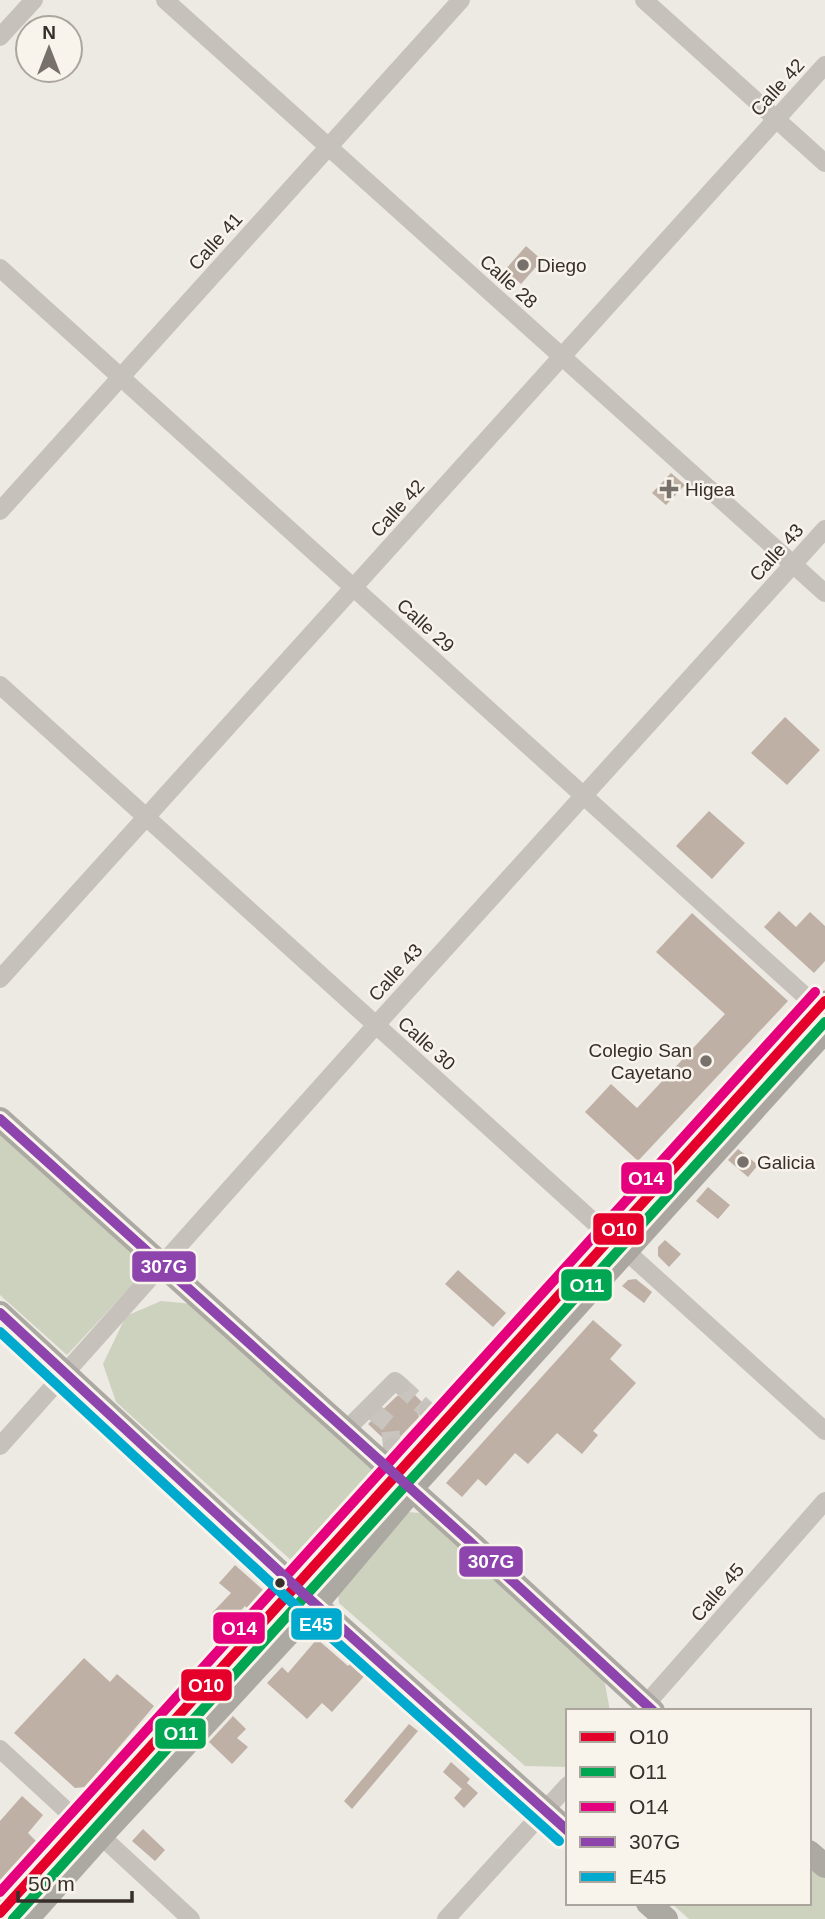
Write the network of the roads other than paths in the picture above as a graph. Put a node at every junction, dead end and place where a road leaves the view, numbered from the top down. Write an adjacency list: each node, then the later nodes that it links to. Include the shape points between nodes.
1 (33, 0): 5 (street)
2 (165, 0): 8 (street, Calle 28)
3 (461, 0): 8 (street, Calle 41)
4 (645, 0): 7 (street)
5 (0, 37)
6 (825, 65): 7 (street, Calle 42)
7 (776, 119): 9 (street); 11 (street, Calle 42)
8 (329, 147): 11 (street, Calle 28); 12 (street, Calle 41)
9 (825, 163)
10 (0, 268): 12 (street, Calle 29)
11 (561, 357): 15 (street, Calle 28); 16 (street, Calle 42)
12 (121, 377): 13 (street, Calle 41); 16 (street, Calle 29)
13 (0, 510)
14 (825, 529): 15 (street, Calle 43)
15 (793, 565): 17 (street, Calle 28); 19 (street, Calle 43)
16 (353, 587): 19 (street, Calle 29); 20 (street, Calle 42)
17 (825, 593)
18 (0, 685): 20 (street, Calle 30)
19 (583, 796): 22 (street, Calle 29); 23 (street, Calle 43)
20 (146, 817): 21 (street, Calle 42); 23 (street, Calle 30)
21 (0, 979)
22 (823, 1007): 26 (main road)
23 (376, 1025): 26 (street, Calle 30); 28 (street, Calle 43)
24 (825, 1033): 27 (main road)
25 (0, 1119): 28 (highway)
26 (610, 1237): 27 (street, Calle 30); 36 (main road, via 435,1417)
27 (627, 1252): 33 (street, Calle 30); 36 (main road)
28 (160, 1264): 30 (street, Calle 43); 32 (highway)
29 (0, 1313): 30 (highway)
30 (66, 1373): 34 (street, Calle 43); 38 (highway)
31 (400, 1385): 32 (street, via 395,1381 371,1410)
32 (345, 1431): 36 (highway)
33 (825, 1431)
34 (0, 1446)
35 (392, 1447): 36 (street)
36 (403, 1483): 38 (highway); 39 (highway); 40 (highway)
37 (825, 1501): 40 (street, Calle 45)
38 (296, 1587): 39 (highway); 45 (highway)
39 (316, 1604): 43 (highway); 45 (highway)
40 (646, 1709)
41 (0, 1749): 45 (street)
42 (566, 1787): 43 (street)
43 (544, 1809): 44 (highway); 52 (street)
44 (566, 1829)
45 (91, 1830): 49 (highway); 50 (highway); 51 (street)
46 (811, 1854): 47 (highway)
47 (825, 1866)
48 (650, 1905): 53 (highway)
49 (0, 1913)
50 (27, 1919)
51 (191, 1919)
52 (446, 1919)
53 (666, 1919)

